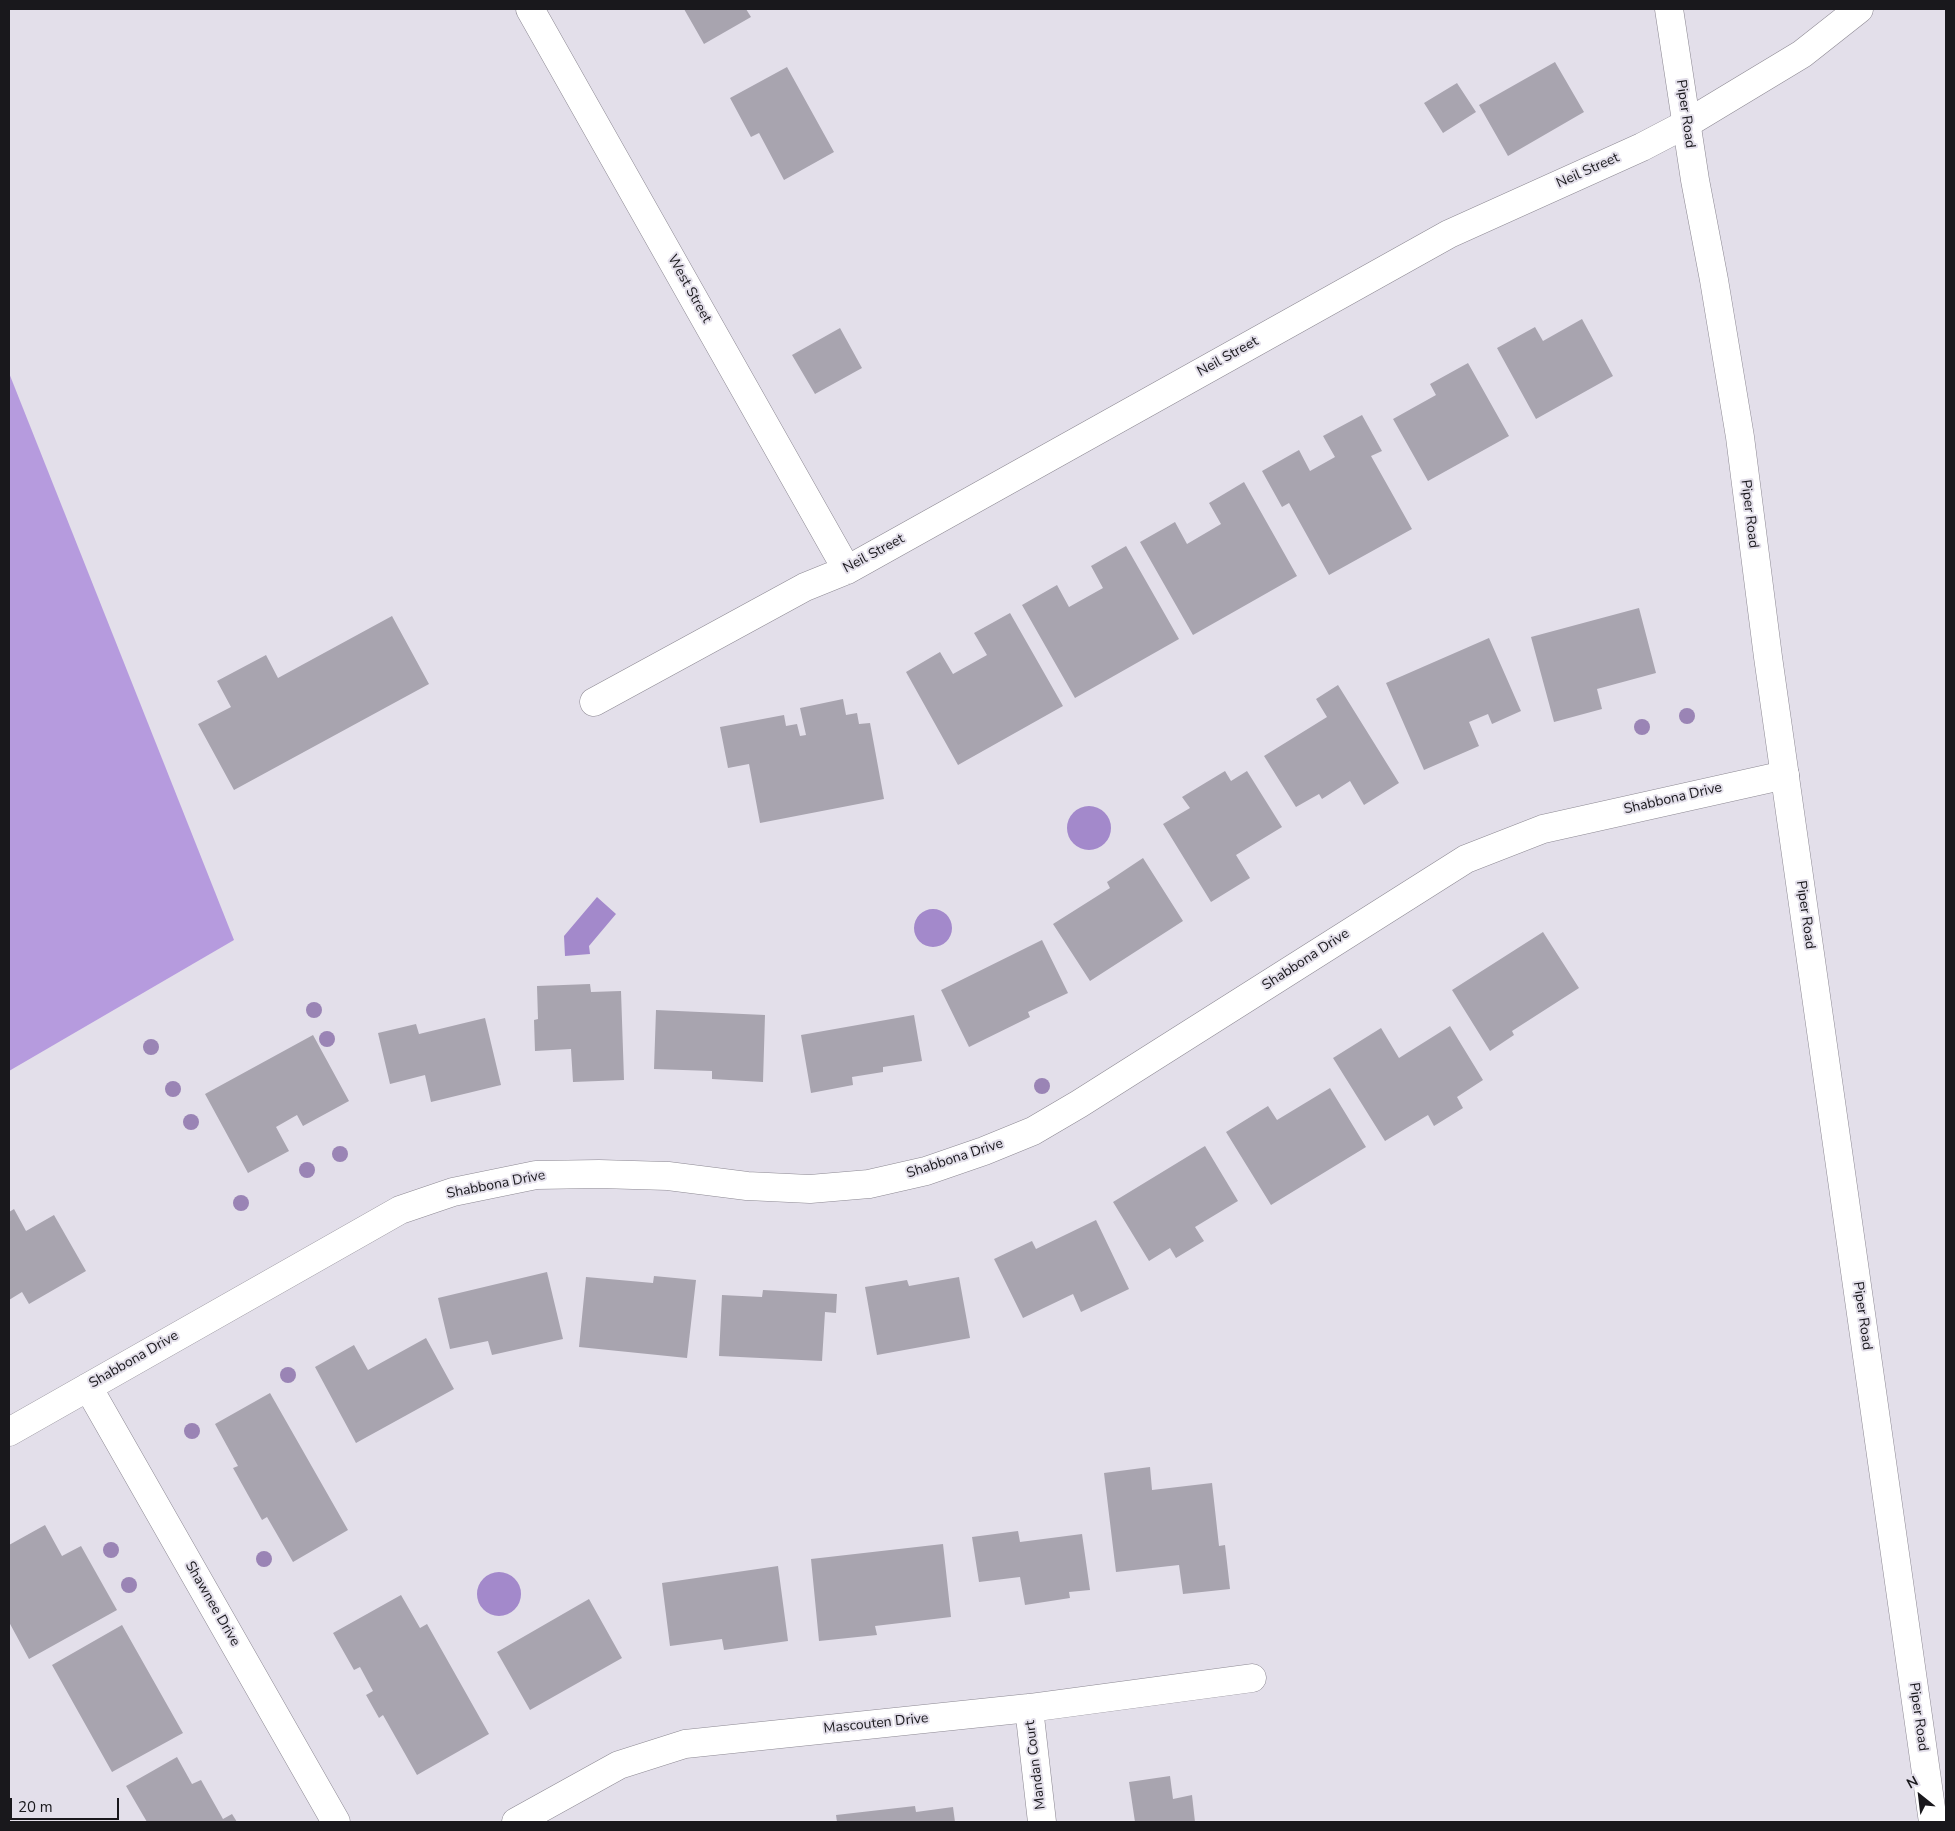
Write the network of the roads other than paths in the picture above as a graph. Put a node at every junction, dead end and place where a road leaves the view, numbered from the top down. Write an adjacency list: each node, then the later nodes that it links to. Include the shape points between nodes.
1 (530, 9): 5 (street, West Street)
2 (1670, 9): 4 (street, Piper Road)
3 (1859, 9): 4 (street, Neil Street, via 1802,54)
4 (1686, 124): 5 (street, Neil Street, via 1449,234); 7 (street, Piper Road, via 1740,437)
5 (847, 570): 6 (street, Neil Street, via 805,587)
6 (594, 702)
7 (1785, 774): 8 (street, Shabbona Drive, via 1543,829 1466,859 1079,1104 1033,1131 984,1151 926,1171 869,1184 810,1189 746,1186 668,1176 599,1174 536,1175 452,1192 400,1210); 15 (street, Piper Road)
8 (88, 1387): 9 (street, Shabbona Drive); 12 (street, Shawnee Drive)
9 (9, 1432)
10 (1252, 1678): 11 (street, Mascouten Drive)
11 (1029, 1708): 13 (street, Mascouten Drive, via 685,1744 619,1764); 14 (street, Mandan Court)
12 (336, 1822)
13 (516, 1822)
14 (1042, 1822)
15 (1933, 1822)

